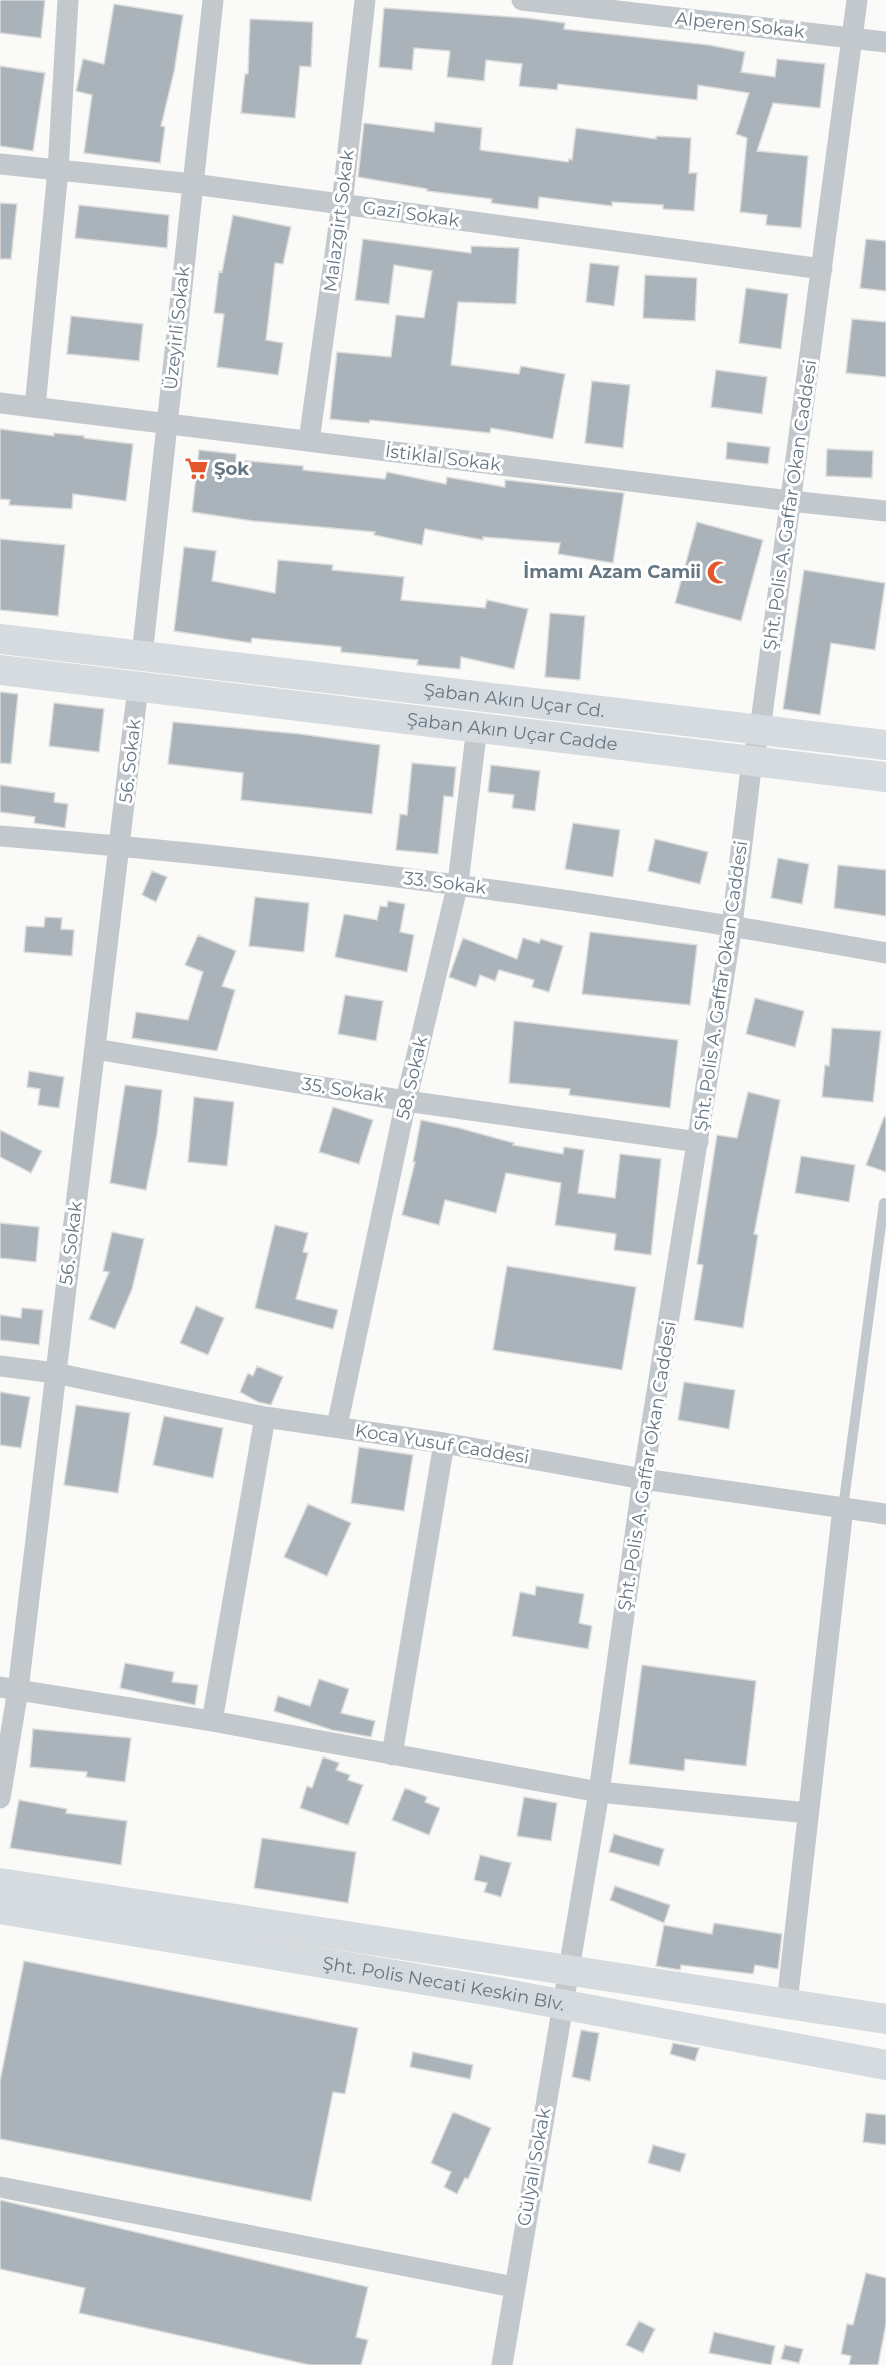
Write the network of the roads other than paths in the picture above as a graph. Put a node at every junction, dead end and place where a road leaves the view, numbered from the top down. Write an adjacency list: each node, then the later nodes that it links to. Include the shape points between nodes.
1 (68, 0): 9 (street)
2 (213, 0): 10 (street, Üzeyirli Sokak)
3 (365, 0): 11 (street, Malazgirt Sokak)
4 (522, 0): 6 (street, Alperen Sokak)
5 (858, 0): 6 (street, Şht. Polis A. Gaffar Okan Caddesi)
6 (853, 37): 7 (street, Alperen Sokak); 12 (street, Şht. Polis A. Gaffar Okan Caddesi)
7 (886, 42)
8 (0, 164): 9 (street, Gazi Sokak)
9 (58, 170): 10 (street, Gazi Sokak); 14 (street)
10 (193, 184): 11 (street, Gazi Sokak); 15 (street, Üzeyirli Sokak)
11 (342, 204): 12 (street, Gazi Sokak); 16 (street, Malazgirt Sokak)
12 (822, 268): 17 (street, Şht. Polis A. Gaffar Okan Caddesi)
13 (0, 403): 14 (street, İstiklal Sokak)
14 (35, 407): 15 (street, İstiklal Sokak)
15 (167, 423): 16 (street, İstiklal Sokak); 20 (street, Üzeyirli Sokak)
16 (309, 441): 17 (street, İstiklal Sokak)
17 (790, 501): 18 (street, İstiklal Sokak); 24 (street, Şht. Polis A. Gaffar Okan Caddesi)
18 (886, 511)
19 (0, 639): 20 (main road, Şaban Akın Uçar Cd.)
20 (142, 656): 22 (main road); 24 (main road, Şaban Akın Uçar Cd.)
21 (0, 670): 22 (main road, Şaban Akın Uçar Cadde)
22 (138, 687): 23 (main road, Şaban Akın Uçar Cadde); 29 (street, 56. Sokak)
23 (477, 728): 26 (main road, Şaban Akın Uçar Cadde); 30 (street, 58. Sokak)
24 (760, 730): 25 (main road, Şaban Akın Uçar Cd.); 26 (street, Şht. Polis A. Gaffar Okan Caddesi)
25 (886, 745)
26 (752, 761): 27 (main road, Şaban Akın Uçar Cadde); 31 (street, Şht. Polis A. Gaffar Okan Caddesi)
27 (886, 777)
28 (0, 836): 29 (street, 33. Sokak)
29 (120, 845): 30 (street, 33. Sokak); 33 (street, 56. Sokak)
30 (458, 883): 31 (street, 33. Sokak); 34 (street, 58. Sokak)
31 (732, 925): 32 (street, 33. Sokak); 35 (street, Şht. Polis A. Gaffar Okan Caddesi)
32 (886, 953)
33 (95, 1049): 34 (street, 35. Sokak); 38 (street, 56. Sokak)
34 (406, 1101): 35 (street, 35. Sokak); 40 (street, 58. Sokak)
35 (698, 1142): 42 (street, Şht. Polis A. Gaffar Okan Caddesi)
36 (884, 1203): 43 (lane)
37 (0, 1366): 38 (street, Koca Yusuf Caddesi)
38 (55, 1373): 39 (street, Koca Yusuf Caddesi); 45 (street, 56. Sokak)
39 (265, 1417): 40 (street, Koca Yusuf Caddesi); 46 (street)
40 (337, 1426): 41 (street, Koca Yusuf Caddesi)
41 (444, 1443): 42 (street, Koca Yusuf Caddesi); 47 (street)
42 (643, 1479): 43 (street, Koca Yusuf Caddesi); 48 (street, Şht. Polis A. Gaffar Okan Caddesi)
43 (843, 1508): 44 (street, Koca Yusuf Caddesi); 50 (street)
44 (886, 1514)
45 (9, 1689): 46 (street); 49 (street, 56. Sokak)
46 (212, 1721): 47 (street)
47 (392, 1755): 48 (street)
48 (599, 1792): 50 (street); 53 (street, Şht. Polis A. Gaffar Okan Caddesi)
49 (0, 1798)
50 (808, 1813): 54 (street)
51 (0, 1883): 53 (main road, Şht. Polis Necati Keskin Blv.)
52 (0, 1908): 55 (main road, Şht. Polis Necati Keskin Blv.)
53 (568, 1969): 54 (main road, Şht. Polis Necati Keskin Blv.); 55 (street, Gülyalı Sokak)
54 (787, 2003): 56 (main road, Şht. Polis Necati Keskin Blv.)
55 (562, 2004): 57 (main road, Şht. Polis Necati Keskin Blv.); 59 (street, Gülyalı Sokak)
56 (886, 2019)
57 (886, 2065)
58 (0, 2187): 59 (street)
59 (514, 2287): 60 (street, Gülyalı Sokak)
60 (502, 2365)

